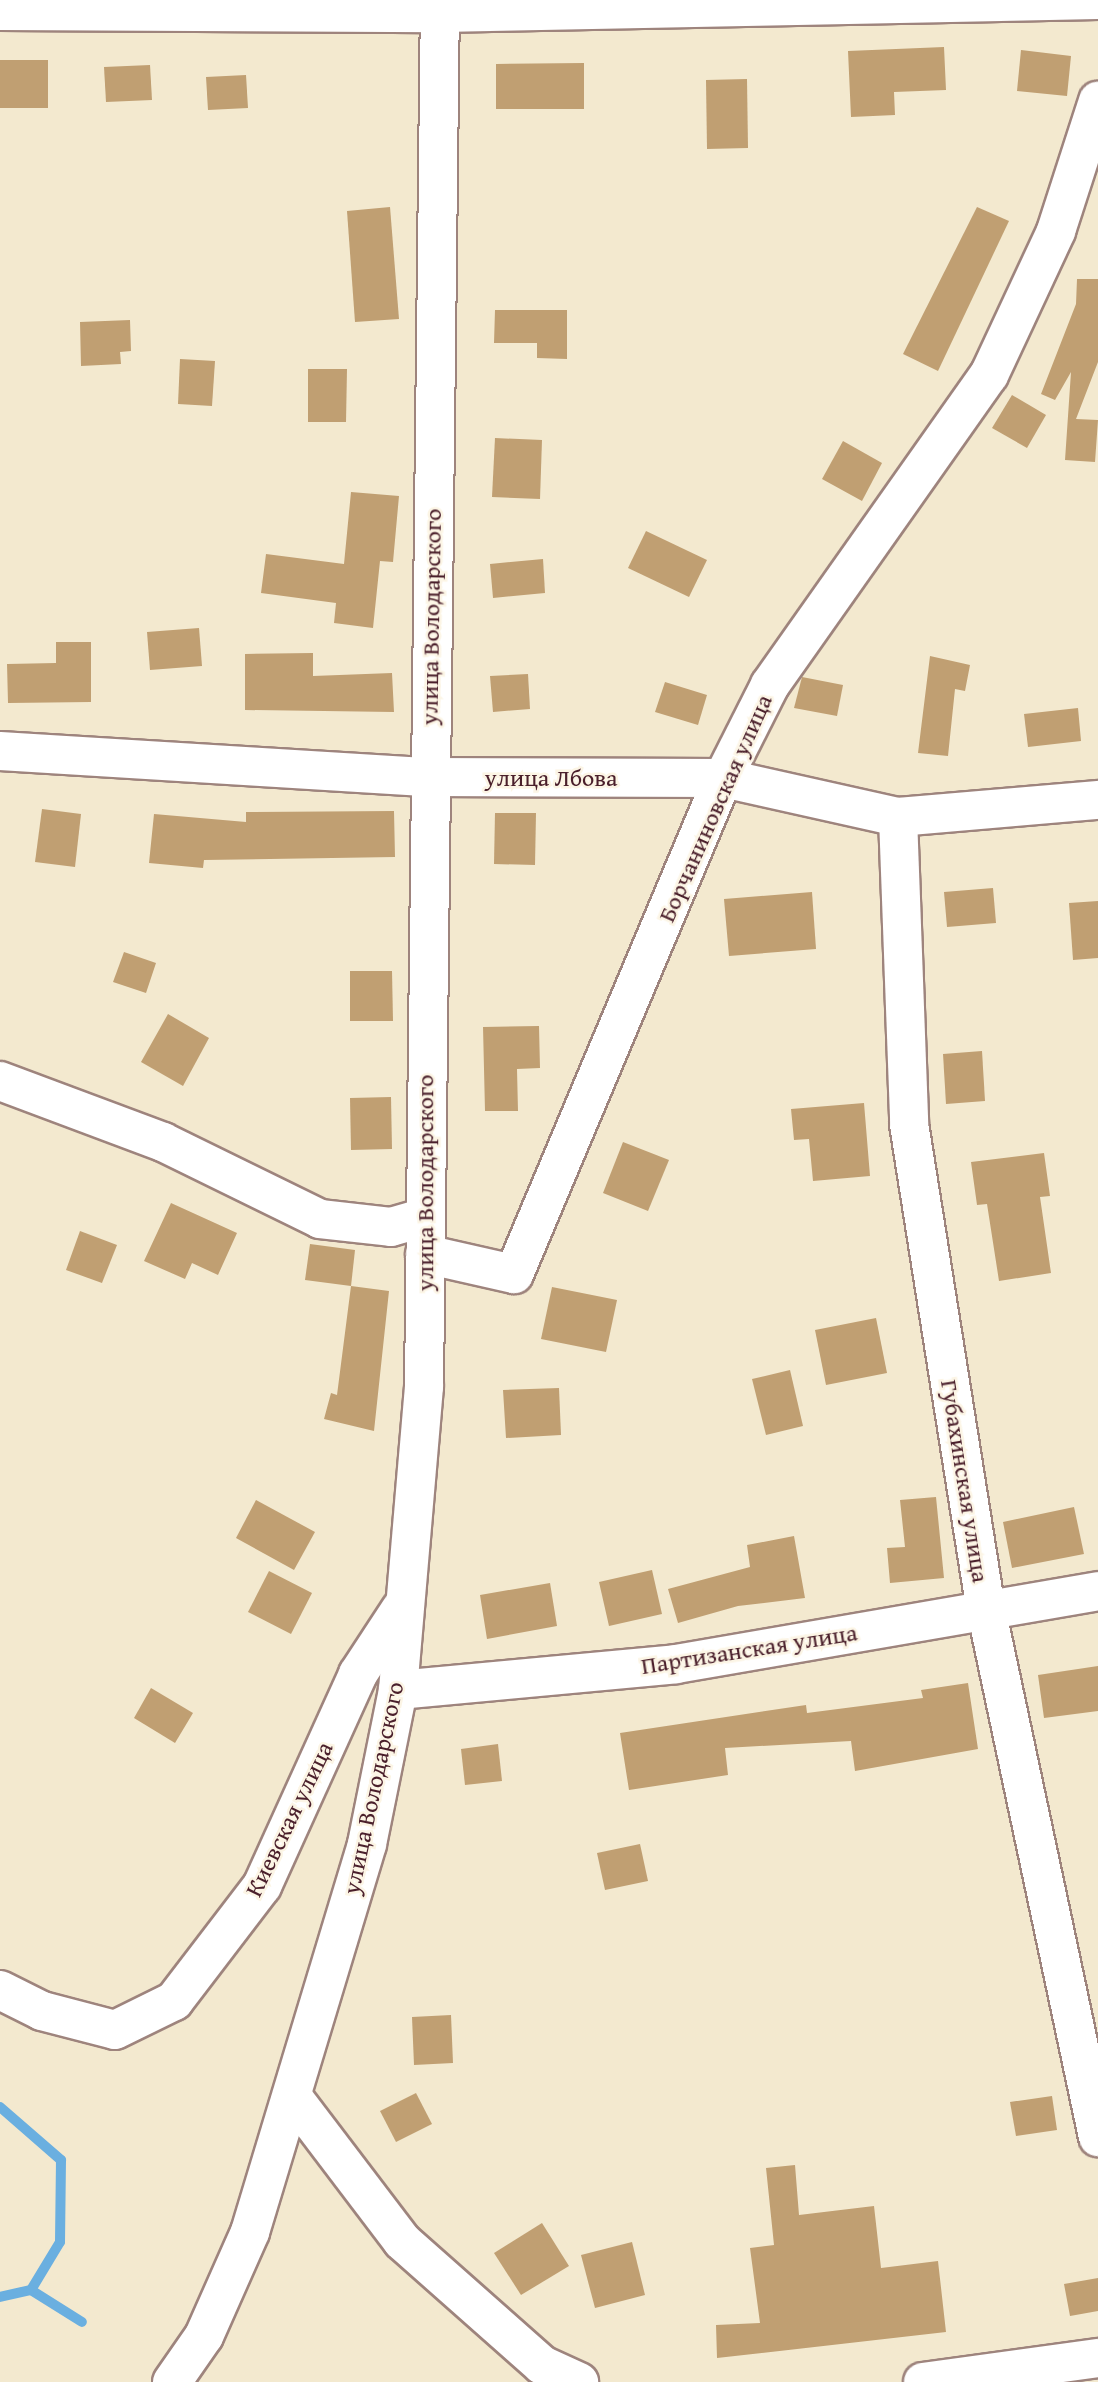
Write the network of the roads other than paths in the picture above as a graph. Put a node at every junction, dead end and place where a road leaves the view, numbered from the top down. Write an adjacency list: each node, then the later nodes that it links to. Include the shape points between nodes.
1 (1098, 1): 2 (street)
2 (440, 6): 3 (street); 6 (street, улица Володарского)
3 (0, 11)
4 (1098, 102): 7 (street, Борчаниновская улица, via 1056,231 989,375 770,685)
5 (0, 751): 6 (street, улица Лбова)
6 (428, 777): 7 (street, улица Лбова); 11 (street, улица Володарского)
7 (723, 778): 9 (street, улица Лбова); 12 (street, Борчаниновская улица, via 514,1274)
8 (1098, 800): 9 (street, улица Лбова)
9 (898, 817): 14 (street, Губахинская улица, via 909,1124)
10 (0, 1081): 11 (street, via 163,1142 320,1219 391,1227)
11 (425, 1217): 12 (street, улица Володарского)
12 (425, 1254): 15 (street, улица Володарского, via 424,1387)
13 (1098, 1591): 14 (street, Партизанская улица)
14 (986, 1609): 16 (street, Партизанская улица, via 676,1664); 19 (street, Губахинская улица)
15 (400, 1611): 16 (street, улица Володарского); 17 (street, Киевская улица, via 358,1674 262,1886 174,2001 115,2030 42,2011)
16 (398, 1690): 18 (street, улица Володарского, via 367,1844)
17 (0, 1990)
18 (292, 2096): 21 (street, улица Володарского, via 250,2232 204,2336); 22 (street, via 402,2241 542,2365)
19 (1098, 2137)
20 (1098, 2358): 23 (street)
21 (172, 2382)
22 (579, 2382)
23 (923, 2382)

